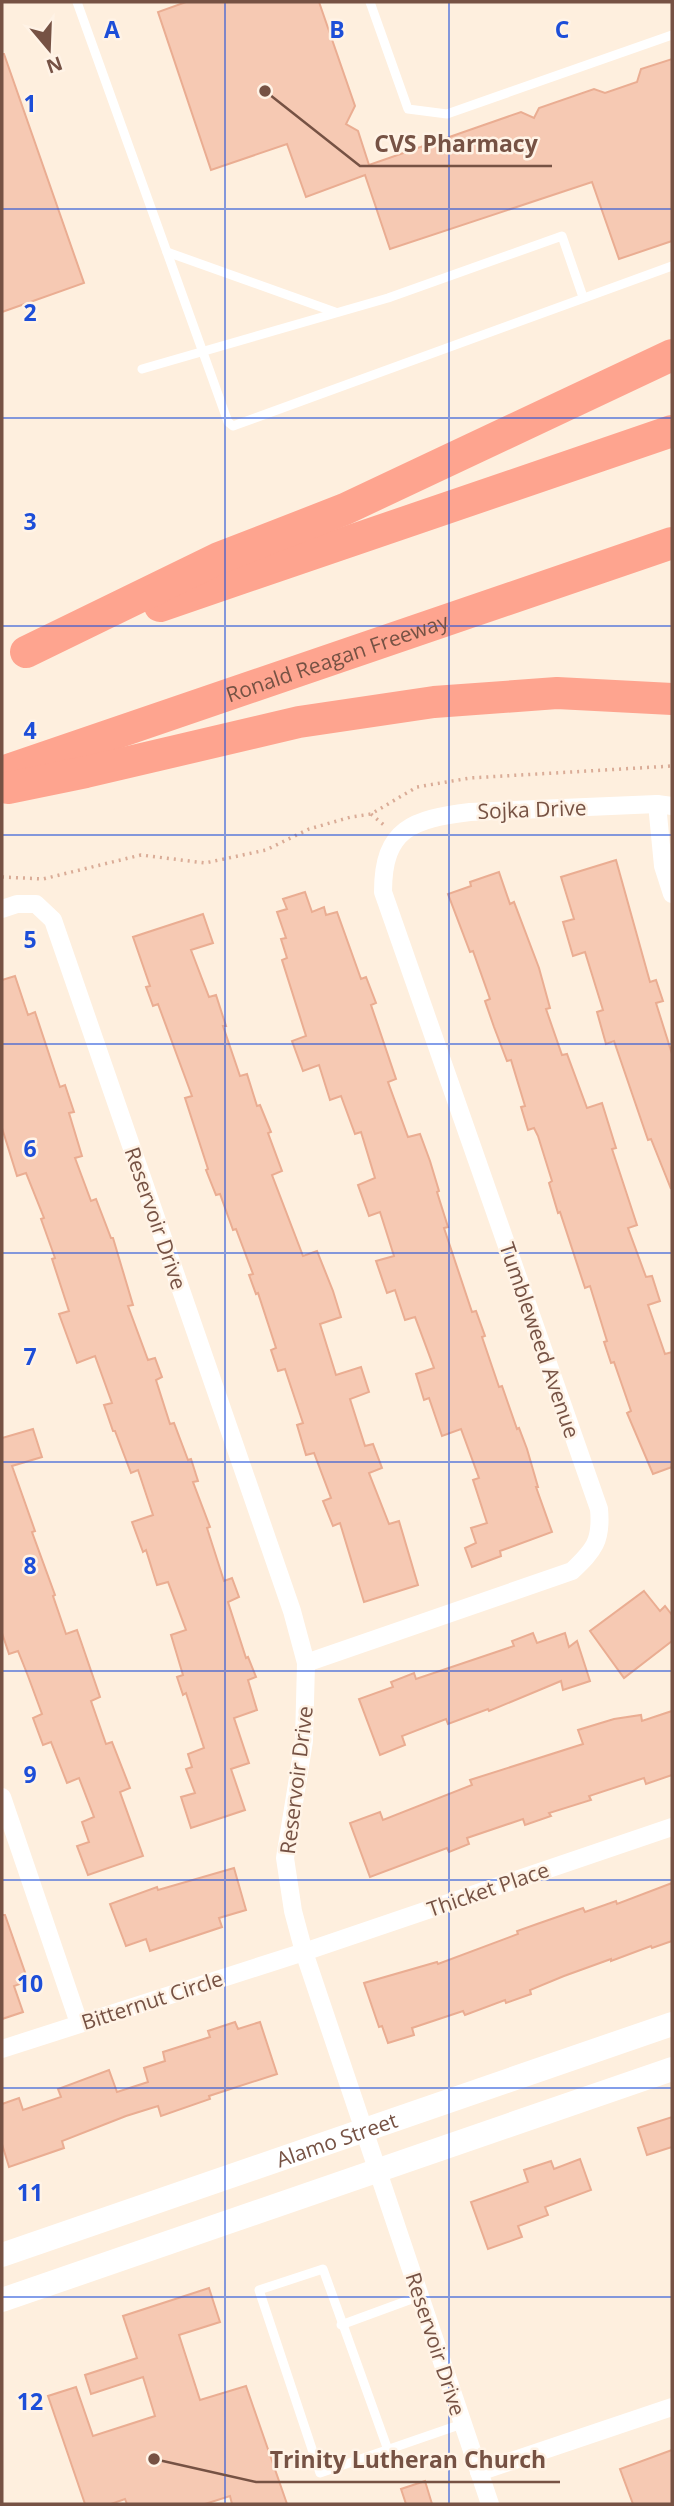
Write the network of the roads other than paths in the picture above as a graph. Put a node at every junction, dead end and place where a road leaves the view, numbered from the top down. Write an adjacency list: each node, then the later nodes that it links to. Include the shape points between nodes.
1 (77, 2): 4 (lane)
2 (370, 2): 3 (lane, via 408,109 447,114)
3 (672, 35)
4 (167, 252): 7 (lane); 8 (lane)
5 (672, 266): 6 (lane)
6 (583, 298): 7 (lane, via 562,236 388,298); 8 (lane, via 233,426)
7 (335, 312): 8 (lane)
8 (201, 350): 10 (lane)
9 (672, 355): 13 (highway, via 356,503 219,558)
10 (142, 369)
11 (672, 431): 13 (highway)
12 (672, 542): 15 (highway, Ronald Reagan Freeway)
13 (14, 657)
14 (672, 699): 16 (highway, via 557,693 434,702 299,722)
15 (2, 772)
16 (2, 789)
17 (665, 805): 18 (street, Sojka Drive, via 470,811 410,826); 19 (street, via 663,866)
18 (398, 837): 21 (street, Tumbleweed Avenue, via 383,867 383,892 599,1509 601,1530 593,1551 572,1571)
19 (672, 894)
20 (2, 909): 21 (street, Reservoir Drive, via 36,904 52,920 292,1611)
21 (306, 1663): 24 (street, Reservoir Drive, via 304,1741 285,1858)
22 (2, 1797): 25 (street)
23 (672, 1827): 24 (street, Thicket Place)
24 (304, 1952): 25 (street, Bitternut Circle); 29 (street, Reservoir Drive)
25 (79, 2023): 27 (street, Bitternut Circle)
26 (672, 2024): 29 (main road, Alamo Street)
27 (2, 2049)
28 (672, 2069): 30 (main road, Alamo Street)
29 (365, 2130): 30 (street, Reservoir Drive); 31 (main road, Alamo Street)
30 (378, 2170): 32 (street, Reservoir Drive); 33 (main road, Alamo Street)
31 (2, 2255)
32 (420, 2297): 34 (lane); 36 (street, Reservoir Drive)
33 (2, 2300)
34 (341, 2325): 37 (lane); 37 (lane, via 323,2269 259,2290 320,2473)
35 (672, 2407): 38 (street)
36 (462, 2424): 37 (lane); 38 (street, Reservoir Drive)
37 (388, 2450)
38 (479, 2472): 39 (street, Reservoir Drive)
39 (490, 2504)

